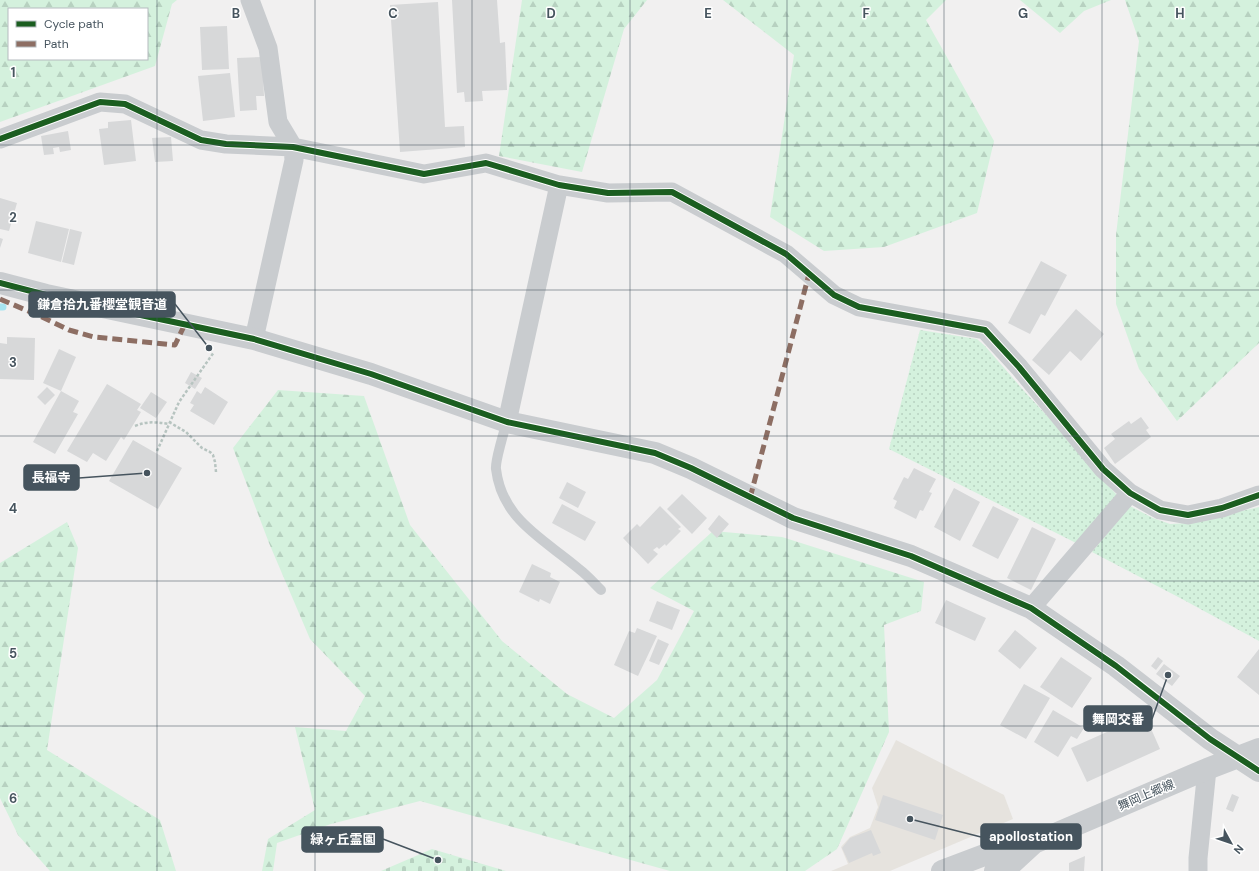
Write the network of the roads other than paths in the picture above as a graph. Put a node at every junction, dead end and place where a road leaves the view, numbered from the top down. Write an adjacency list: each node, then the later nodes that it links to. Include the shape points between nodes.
1 (250, 0): 3 (street, via 268,48 278,122)
2 (0, 139): 3 (street, via 100,102 125,104 201,140 226,144)
3 (293, 147): 4 (street, via 424,174 486,163); 6 (street, via 294,160)
4 (559, 185): 7 (street); 8 (street, via 608,193 672,192 786,254 834,295 859,307 985,330 1103,469)
5 (0, 282): 6 (street, via 46,295)
6 (254, 339): 7 (street, via 371,374)
7 (507, 422): 10 (lane, via 495,468 502,494 514,515 529,530 579,569); 11 (street, via 655,454 691,468 793,518 911,556)
8 (1130, 493): 9 (street, via 1160,510 1188,515 1222,508); 11 (street)
9 (1259, 495)
10 (601, 590)
11 (1031, 608): 13 (street, via 1116,666 1210,740)
12 (1259, 749): 13 (street, 舞岡上郷線)
13 (1238, 757): 14 (street, 舞岡上郷線); 15 (street)
14 (1207, 769): 16 (street, 舞岡上郷線, via 1034,843); 18 (street)
15 (1259, 771)
16 (990, 865): 17 (street, 舞岡上郷線)
17 (942, 871)
18 (1198, 871)

